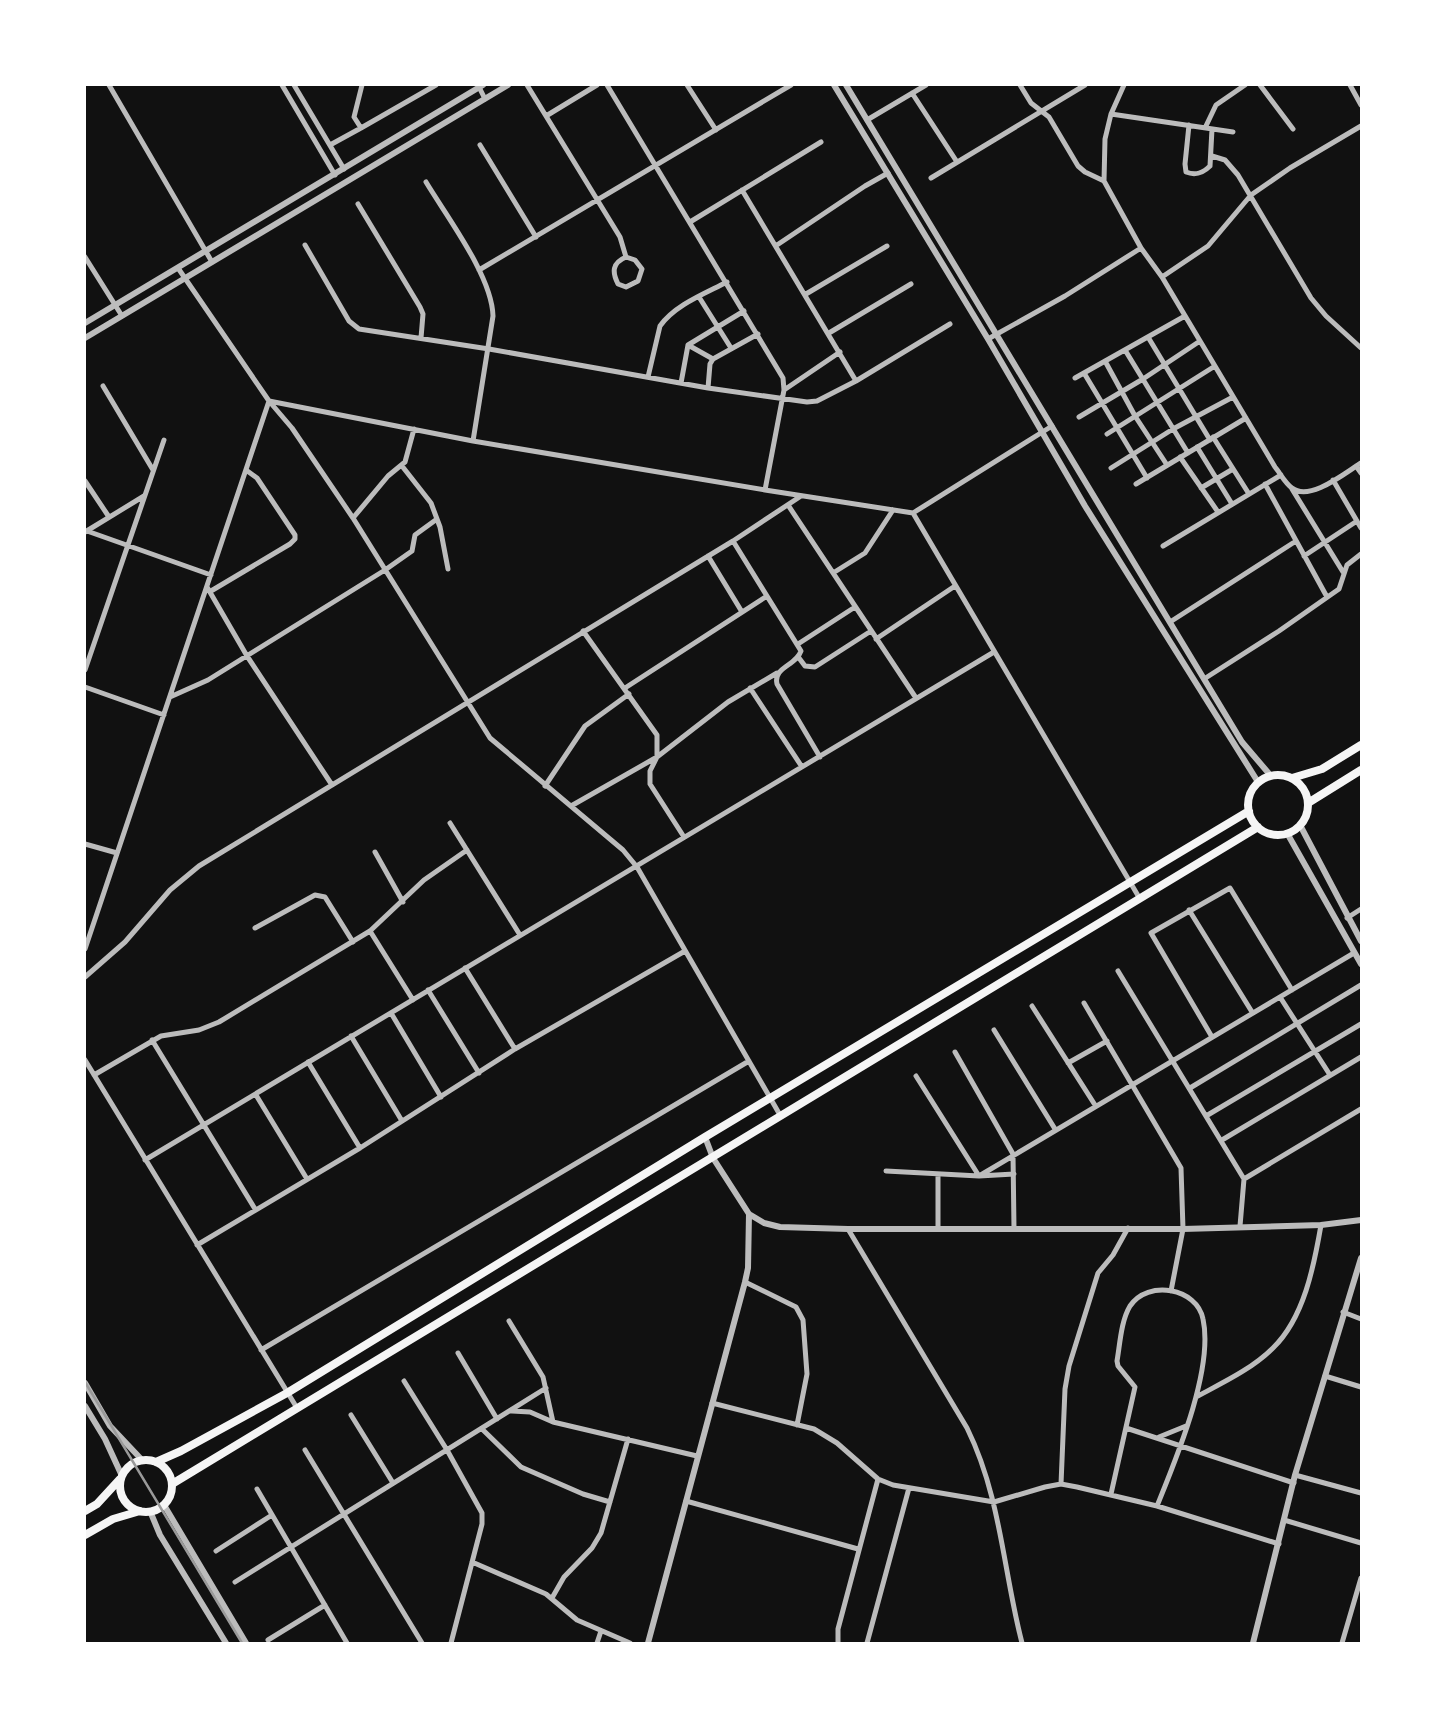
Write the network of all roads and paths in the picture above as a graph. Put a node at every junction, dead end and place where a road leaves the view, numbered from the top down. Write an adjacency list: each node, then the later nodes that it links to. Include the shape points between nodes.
1 (109, 85): 58 (street)
2 (282, 85): 44 (street)
3 (294, 85): 37 (street)
4 (362, 85): 31 (street, via 354,117)
5 (436, 85): 31 (street)
6 (508, 85): 23 (street)
7 (527, 85): 27 (street)
8 (597, 85): 27 (street)
9 (607, 85): 41 (street)
10 (687, 85): 34 (street)
11 (791, 85): 34 (street)
12 (834, 85): 43 (street)
13 (846, 85): 28 (street)
14 (926, 85): 22 (street)
15 (1020, 85): 25 (street, via 1031,104)
16 (1085, 85): 25 (street)
17 (1124, 85): 26 (street)
18 (1245, 85): 32 (street, via 1216,105)
19 (1260, 85): 33 (street)
20 (1350, 85): 24 (street)
21 (480, 86): 23 (street); 42 (street)
22 (912, 93): 28 (street); 40 (street)
23 (485, 98): 61 (street)
24 (1361, 105)
25 (1042, 111): 40 (street); 47 (street, via 1050,117 1078,166)
26 (1111, 114): 29 (street); 47 (street, via 1104,139)
27 (546, 116): 50 (street)
28 (868, 120): 79 (street)
29 (1189, 125): 32 (street); 39 (street, via 1186,172 1200,174 1210,166)
30 (1361, 126): 49 (street)
31 (361, 128): 37 (street)
32 (1209, 128): 35 (street); 39 (street)
33 (1293, 129)
34 (716, 130): 41 (street)
35 (1232, 132)
36 (821, 142): 48 (street)
37 (330, 145): 42 (street)
38 (480, 145): 53 (street)
39 (1212, 156): 49 (street, via 1224,160)
40 (958, 162): 45 (street)
41 (656, 166): 50 (street); 52 (street)
42 (344, 170): 44 (street)
43 (888, 174): 55 (street); 83 (street)
44 (336, 175): 58 (street)
45 (931, 178)
46 (426, 182): 63 (street)
47 (1104, 182): 57 (street)
48 (742, 190): 52 (street); 55 (street)
49 (1251, 195): 64 (street, via 1208,246); 88 (street, via 1318,308)
50 (596, 202): 53 (street); 60 (street, via 620,237)
51 (358, 204): 82 (street, via 420,307 423,314)
52 (690, 222): 66 (street)
53 (536, 237): 63 (street)
54 (305, 245): 82 (street, via 353,326)
55 (777, 245): 68 (street)
56 (887, 246): 68 (street)
57 (1140, 248): 64 (street); 79 (street)
58 (206, 252): 61 (street); 62 (street)
59 (85, 257): 70 (street)
60 (626, 257): 60 (street, via 618,260 614,275 618,284 626,287 638,281 642,269 635,260)
61 (212, 262): 65 (street)
62 (178, 268): 65 (street); 70 (street)
63 (479, 270): 86 (street, via 492,300 494,316)
64 (1162, 277): 73 (street)
65 (185, 278): 72 (street); 108 (street)
66 (726, 282): 69 (street); 71 (street)
67 (911, 284): 78 (street)
68 (806, 294): 78 (street)
69 (699, 297): 76 (street); 96 (street, via 673,311 660,326)
70 (115, 305): 72 (street); 74 (street)
71 (744, 311): 76 (street); 77 (street)
72 (122, 316): 81 (street)
73 (1185, 316): 80 (street); 84 (street)
74 (85, 323)
75 (950, 324): 99 (street)
76 (717, 326): 85 (street); 87 (street)
77 (758, 334): 87 (street); 104 (street, via 777,365)
78 (829, 334): 90 (street)
79 (997, 334): 83 (street); 115 (street)
80 (1148, 337): 89 (street); 93 (street)
81 (85, 338)
82 (421, 338): 86 (street)
83 (988, 339): 119 (street)
84 (1200, 342): 93 (street); 94 (street)
85 (688, 345): 91 (street); 100 (street)
86 (489, 348): 96 (street); 123 (street)
87 (732, 348): 91 (street)
88 (1361, 348)
89 (1125, 350): 92 (street); 98 (street)
90 (840, 352): 99 (street); 104 (street)
91 (713, 359): 102 (street)
92 (1105, 361): 95 (street); 105 (street)
93 (1165, 365): 98 (street); 103 (street)
94 (1215, 366): 103 (street); 106 (street)
95 (1084, 373): 97 (street); 109 (street)
96 (648, 378): 100 (street)
97 (1075, 378)
98 (1143, 379): 105 (street); 110 (street)
99 (856, 381): 107 (street, via 817,401)
100 (681, 383): 102 (street)
101 (103, 386): 134 (street)
102 (708, 388): 107 (street)
103 (1179, 389): 110 (street); 113 (street)
104 (784, 390): 107 (street)
105 (1122, 392): 109 (street); 112 (street)
106 (1233, 397): 113 (street); 114 (street)
107 (782, 398): 146 (street)
108 (269, 402): 117 (street); 135 (street); 156 (street, via 292,428)
109 (1102, 403): 111 (street); 116 (street)
110 (1156, 403): 112 (street); 118 (street)
111 (1079, 416)
112 (1135, 416): 116 (street); 124 (street)
113 (1195, 417): 118 (street); 121 (street)
114 (1246, 418): 121 (street); 136 (street)
115 (1052, 426): 119 (street); 180 (street)
116 (1116, 428): 120 (street); 127 (street)
117 (414, 429): 123 (street); 130 (street)
118 (1173, 429): 124 (street); 126 (street)
119 (1041, 432): 154 (street); 206 (street)
120 (1107, 434)
121 (1212, 438): 125 (street); 133 (street)
122 (164, 440): 134 (street)
123 (473, 441): 146 (street)
124 (1152, 443): 127 (street); 131 (street)
125 (1197, 448): 126 (street); 139 (street)
126 (1188, 452): 128 (street)
127 (1133, 454): 132 (street); 138 (street)
128 (1180, 457): 131 (street); 144 (street)
129 (1358, 464): 137 (street); 140 (street)
130 (402, 466): 156 (street, via 388,476); 157 (street, via 425,494)
131 (1167, 466): 138 (street)
132 (1111, 468)
133 (1233, 469): 139 (street); 147 (street)
134 (153, 470): 148 (street)
135 (246, 470): 173 (street); 175 (street, via 261,484 295,539)
136 (1281, 474): 143 (street); 145 (street)
137 (1361, 474)
138 (1147, 478): 142 (street)
139 (1216, 479): 144 (street); 150 (street)
140 (1333, 480): 145 (street, via 1309,492); 158 (street)
141 (85, 481): 155 (street)
142 (1136, 484)
143 (1265, 484): 147 (street); 162 (street)
144 (1201, 488): 153 (street)
145 (1292, 488): 163 (street)
146 (766, 490): 149 (street)
147 (1249, 494): 150 (street)
148 (144, 496): 155 (street); 164 (street)
149 (801, 496): 151 (street); 152 (street)
150 (1232, 504): 153 (street)
151 (788, 505): 161 (street); 172 (street)
152 (894, 510): 154 (street); 172 (street, via 865,553)
153 (1218, 512): 165 (street)
154 (913, 513): 174 (street)
155 (108, 517): 160 (street)
156 (353, 518): 170 (street)
157 (437, 519): 169 (street); 170 (street, via 416,535 412,551)
158 (1357, 521): 159 (street); 163 (street)
159 (1361, 528)
160 (86, 531): 164 (street)
161 (733, 541): 167 (street); 176 (street)
162 (1296, 541): 168 (street); 180 (street)
163 (1326, 543): 168 (street); 171 (street)
164 (126, 546): 173 (street); 188 (street)
165 (1163, 546)
166 (1361, 554): 171 (street)
167 (708, 556): 179 (street); 181 (street)
168 (1304, 556): 177 (street)
169 (448, 569)
170 (385, 570): 186 (street); 197 (street)
171 (1343, 572): 177 (street, via 1339,589)
172 (833, 573): 178 (street)
173 (210, 575): 175 (street)
174 (955, 586): 183 (street); 185 (street)
175 (209, 589): 186 (street); 195 (street)
176 (768, 596): 179 (street); 184 (street)
177 (1327, 597): 190 (street)
178 (855, 607): 182 (street); 184 (street)
179 (742, 612): 192 (street)
180 (1170, 622): 190 (street)
181 (583, 631): 192 (street); 197 (street)
182 (872, 631): 183 (street); 187 (street, via 815,667 806,666)
183 (876, 639): 196 (street)
184 (798, 644): 187 (street)
185 (994, 652): 196 (street); 222 (street)
186 (247, 656): 195 (street, via 208,680); 207 (street)
187 (799, 658): 189 (street)
188 (85, 670)
189 (777, 673): 193 (street); 201 (street, via 777,684)
190 (1204, 679): 204 (street, via 1242,742)
191 (85, 687): 198 (street)
192 (624, 688): 194 (street)
193 (750, 688): 200 (street); 202 (street)
194 (629, 694): 200 (street, via 657,735); 208 (street, via 585,726)
195 (170, 697): 198 (street)
196 (916, 698): 201 (street)
197 (466, 704): 207 (street); 208 (street, via 490,738)
198 (164, 715): 220 (street)
199 (1361, 745): 205 (main road, via 1322,769)
200 (657, 757): 210 (street); 216 (street, via 650,771 650,784)
201 (820, 757): 202 (street)
202 (802, 767): 216 (street)
203 (1361, 770): 209 (main road)
204 (1271, 776): 205 (main road); 206 (main road)
205 (1292, 778): 209 (main road, via 1303,789)
206 (1258, 782): 211 (main road, via 1250,796)
207 (332, 785): 239 (street, via 180,880 125,942)
208 (545, 786): 210 (street)
209 (1308, 803): 213 (main road, via 1305,819)
210 (571, 806): 221 (street, via 624,850)
211 (1249, 811): 214 (main road); 222 (main road)
212 (450, 823): 218 (street)
213 (1300, 825): 215 (main road); 227 (street)
214 (1258, 827): 215 (main road, via 1277,835); 223 (main road)
215 (1287, 834): 235 (street)
216 (684, 837): 221 (street)
217 (85, 844): 220 (street)
218 (467, 850): 224 (street, via 424,880); 230 (street)
219 (375, 852): 224 (street)
220 (117, 853): 233 (street)
221 (637, 867): 230 (street); 234 (street)
222 (1130, 882): 223 (street); 273 (main road)
223 (1140, 899): 276 (main road)
224 (403, 902): 229 (street)
225 (1361, 909): 227 (street)
226 (1189, 910): 242 (street, via 1230,888); 247 (street); 253 (street, via 1151,933)
227 (1347, 918): 231 (street)
228 (255, 928): 232 (street, via 320,895 325,897)
229 (370, 931): 232 (street); 244 (street)
230 (520, 935): 237 (street)
231 (1361, 941)
232 (352, 942): 254 (street, via 219,1022 199,1030 168,1034)
233 (85, 949)
234 (685, 951): 256 (street); 262 (street)
235 (1354, 953): 236 (street); 242 (street)
236 (1361, 964)
237 (465, 968): 241 (street); 256 (street)
238 (1118, 971): 261 (street)
239 (85, 977)
240 (1361, 985): 249 (street)
241 (428, 990): 244 (street); 265 (street)
242 (1292, 990): 243 (street)
243 (1280, 997): 247 (street); 249 (street)
244 (413, 1000): 248 (street)
245 (1084, 1003): 255 (street)
246 (1032, 1006): 264 (street)
247 (1252, 1012): 253 (street)
248 (390, 1013): 252 (street); 272 (street)
249 (1297, 1024): 257 (street); 270 (street)
250 (1361, 1024): 257 (street)
251 (994, 1030): 280 (street)
252 (352, 1036): 263 (street); 278 (street)
253 (1212, 1037): 261 (street)
254 (152, 1040): 266 (street); 279 (street)
255 (1107, 1041): 264 (street); 269 (street)
256 (516, 1049): 265 (street)
257 (1315, 1050): 267 (street); 277 (street)
258 (955, 1052): 284 (street)
259 (1361, 1056): 267 (street)
260 (85, 1060): 266 (street)
261 (1171, 1060): 269 (street); 270 (street)
262 (749, 1061): 273 (street); 310 (street)
263 (308, 1062): 271 (street); 283 (street)
264 (1068, 1063): 274 (street)
265 (479, 1072): 272 (street)
266 (94, 1075): 286 (street)
267 (1330, 1075): 282 (street)
268 (916, 1076): 290 (street)
269 (1132, 1083): 274 (street); 302 (street, via 1181,1168)
270 (1190, 1088): 277 (street)
271 (256, 1095): 279 (street); 291 (street)
272 (441, 1097): 278 (street)
273 (771, 1099): 276 (street); 281 (main road)
274 (1095, 1105): 280 (street)
275 (1361, 1109): 292 (street)
276 (780, 1115): 285 (main road)
277 (1206, 1116): 282 (street)
278 (402, 1121): 283 (street)
279 (205, 1124): 286 (street); 293 (street)
280 (1055, 1129): 284 (street)
281 (705, 1137): 285 (street); 317 (main road)
282 (1222, 1140): 292 (street)
283 (360, 1148): 291 (street)
284 (1013, 1154): 289 (street); 290 (street)
285 (713, 1158): 294 (street); 321 (main road)
286 (145, 1160): 303 (street)
287 (886, 1171): 288 (street)
288 (938, 1174): 290 (street); 300 (street)
289 (1014, 1174): 290 (street); 301 (street)
290 (979, 1176)
291 (306, 1179): 293 (street)
292 (1244, 1179): 297 (street)
293 (255, 1210): 303 (street)
294 (749, 1214): 299 (street, via 764,1223 780,1226); 305 (street)
295 (1361, 1220): 296 (street)
296 (1322, 1225): 297 (street); 318 (street, via 1309,1286 1275,1347)
297 (1240, 1226): 302 (street)
298 (1128, 1228): 301 (street); 302 (street); 343 (street, via 1098,1273 1069,1366)
299 (848, 1229): 300 (street); 350 (street, via 967,1428 980,1454)
300 (938, 1229): 301 (street)
301 (1014, 1229)
302 (1183, 1229): 306 (street)
303 (197, 1245): 310 (street)
304 (1361, 1258): 307 (street)
305 (745, 1282): 319 (street); 326 (street, via 796,1307 803,1320 806,1374)
306 (1171, 1291): 318 (street, via 1190,1297 1204,1320 1204,1346); 328 (street, via 1138,1297 1124,1320 1116,1361 1134,1387)
307 (1343, 1312): 308 (street); 312 (street)
308 (1361, 1319)
309 (508, 1321): 316 (street, via 543,1377)
310 (261, 1350): 317 (street)
311 (458, 1352): 324 (street)
312 (1326, 1376): 315 (street); 340 (street)
313 (404, 1381): 334 (street)
314 (85, 1383): 336 (street, via 110,1426)
315 (1361, 1387)
316 (546, 1388): 322 (street); 325 (street)
317 (287, 1392): 321 (street); 337 (main road)
318 (1196, 1398): 327 (street)
319 (712, 1403): 326 (street); 335 (street)
320 (85, 1406): 338 (street)
321 (297, 1408): 342 (main road)
322 (511, 1411): 324 (street); 325 (street, via 530,1412)
323 (351, 1415): 341 (street)
324 (497, 1420): 329 (street)
325 (553, 1422): 331 (street)
326 (796, 1425): 339 (street, via 814,1429 837,1443)
327 (1186, 1426): 330 (street); 332 (street)
328 (1126, 1428): 330 (street); 347 (street)
329 (482, 1429): 334 (street); 349 (street, via 521,1467)
330 (1159, 1437): 332 (street)
331 (628, 1439): 335 (street); 349 (street)
332 (1181, 1446): 340 (street); 352 (street)
333 (305, 1450): 356 (street)
334 (447, 1450): 341 (street); 365 (street, via 482,1514)
335 (698, 1456): 348 (street)
336 (142, 1460): 337 (main road); 338 (main road, via 130,1465)
337 (156, 1462): 342 (main road, via 167,1471)
338 (121, 1477): 353 (main road, via 97,1504); 354 (main road, via 122,1495 132,1508)
339 (878, 1478): 344 (street); 363 (street)
340 (1294, 1479): 346 (street); 358 (street)
341 (393, 1483): 356 (street)
342 (172, 1484): 351 (main road)
343 (1061, 1484): 347 (street); 350 (street)
344 (909, 1488): 350 (street); 382 (street)
345 (257, 1489): 357 (street)
346 (1361, 1493)
347 (1111, 1494): 352 (street)
348 (686, 1501): 363 (street); 380 (street)
349 (610, 1502): 368 (street, via 596,1540 564,1578)
350 (994, 1502): 372 (street)
351 (164, 1505): 355 (main road); 374 (street)
352 (1157, 1506): 361 (street)
353 (85, 1511)
354 (140, 1511): 355 (main road); 359 (main road, via 113,1519)
355 (150, 1511): 373 (street, via 160,1535)
356 (343, 1514): 362 (street); 376 (street)
357 (272, 1515): 362 (street); 364 (street)
358 (1284, 1520): 360 (street); 361 (street)
359 (85, 1535)
360 (1361, 1543)
361 (1279, 1544): 384 (street)
362 (291, 1546): 367 (street); 369 (street)
363 (858, 1549): 381 (street, via 838,1629)
364 (216, 1551)
365 (472, 1562): 368 (street); 377 (street)
366 (1361, 1578): 385 (street)
367 (234, 1582)
368 (552, 1598): 370 (street, via 577,1620)
369 (325, 1605): 371 (street); 375 (street)
370 (601, 1631): 378 (street); 379 (street)
371 (268, 1640)
372 (1021, 1642): 383 (street)
373 (226, 1643)
374 (246, 1643)
375 (347, 1643)
376 (422, 1643)
377 (451, 1643)
378 (597, 1643)
379 (630, 1643)
380 (648, 1643)
381 (838, 1643)
382 (868, 1643)
383 (1014, 1643)
384 (1253, 1643)
385 (1342, 1643)

